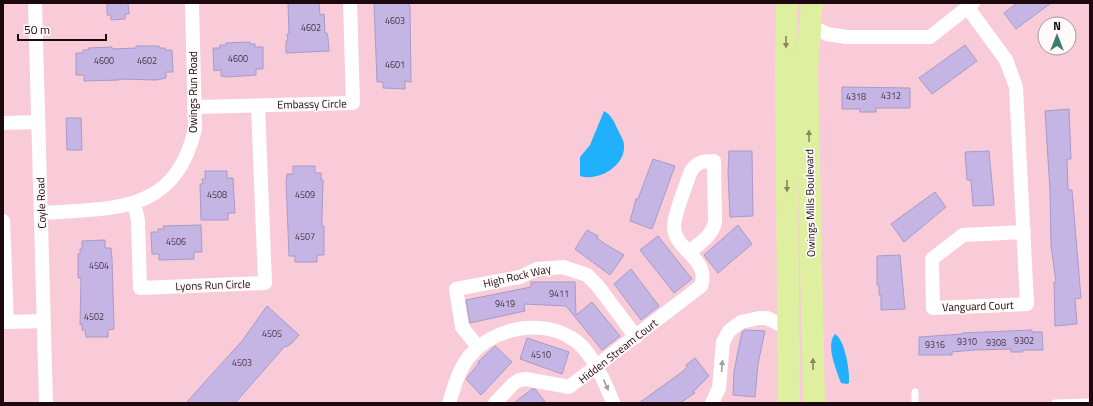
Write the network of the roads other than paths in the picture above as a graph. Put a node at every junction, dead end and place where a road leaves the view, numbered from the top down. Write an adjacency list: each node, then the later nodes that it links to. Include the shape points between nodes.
1 (35, 3): 10 (street, Coyle Road)
2 (192, 3): 9 (street, Owings Run Road)
3 (350, 3): 8 (street, Embassy Circle, via 353,103)
4 (788, 3): 19 (main road, Owings Mills Boulevard, one-way to 19)
5 (812, 3): 7 (main road, Owings Mills Boulevard)
6 (970, 5): 7 (street, via 930,37 847,37 827,34); 15 (street, Vanguard Court, via 998,46 1013,74 1017,100)
7 (809, 25): 31 (main road, Owings Mills Boulevard, one-way to 7, via 807,71)
8 (258, 106): 9 (street, Embassy Circle); 12 (street, Lyons Run Circle, via 265,283 140,288 138,221)
9 (194, 107): 12 (street, Owings Run Road, via 195,129 191,147 183,164 162,188)
10 (38, 122): 11 (street); 13 (street, Coyle Road)
11 (3, 123)
12 (134, 203): 13 (street, Owings Run Road, via 121,207)
13 (41, 213): 17 (street, Coyle Road)
14 (3, 221): 18 (street)
15 (1024, 232): 15 (street, Vanguard Court, via 1027,304 934,308 932,259 964,235)
16 (688, 252): 16 (street, Hidden Stream Court, via 675,232 675,222 691,171 696,163 714,161 714,229); 20 (street, Hidden Stream Court, via 700,266 703,274 701,286)
17 (44, 321): 18 (street); 25 (street, Coyle Road)
18 (5, 322)
19 (787, 328): 29 (street, one-way to 19, via 719,388 723,342 729,331 741,322 759,318 767,318); 30 (main road, Owings Mills Boulevard)
20 (636, 336): 21 (street, High Rock Way, via 597,284 587,275 563,267 551,267 537,269 520,277 456,289 462,327); 22 (street, Hidden Stream Court)
21 (478, 348): 22 (street, via 503,332 532,327 552,329 577,341); 26 (street, via 467,359 459,373)
22 (596, 368): 27 (street, Hidden Stream Court, via 569,387 535,380 519,380); 28 (street, one-way to 28, via 605,381)
23 (915, 392): 32 (lane)
24 (1090, 402): 33 (lane)
25 (46, 403)
26 (449, 403)
27 (495, 403)
28 (613, 403)
29 (712, 403)
30 (788, 403)
31 (814, 403)
32 (915, 403)
33 (1055, 403)

